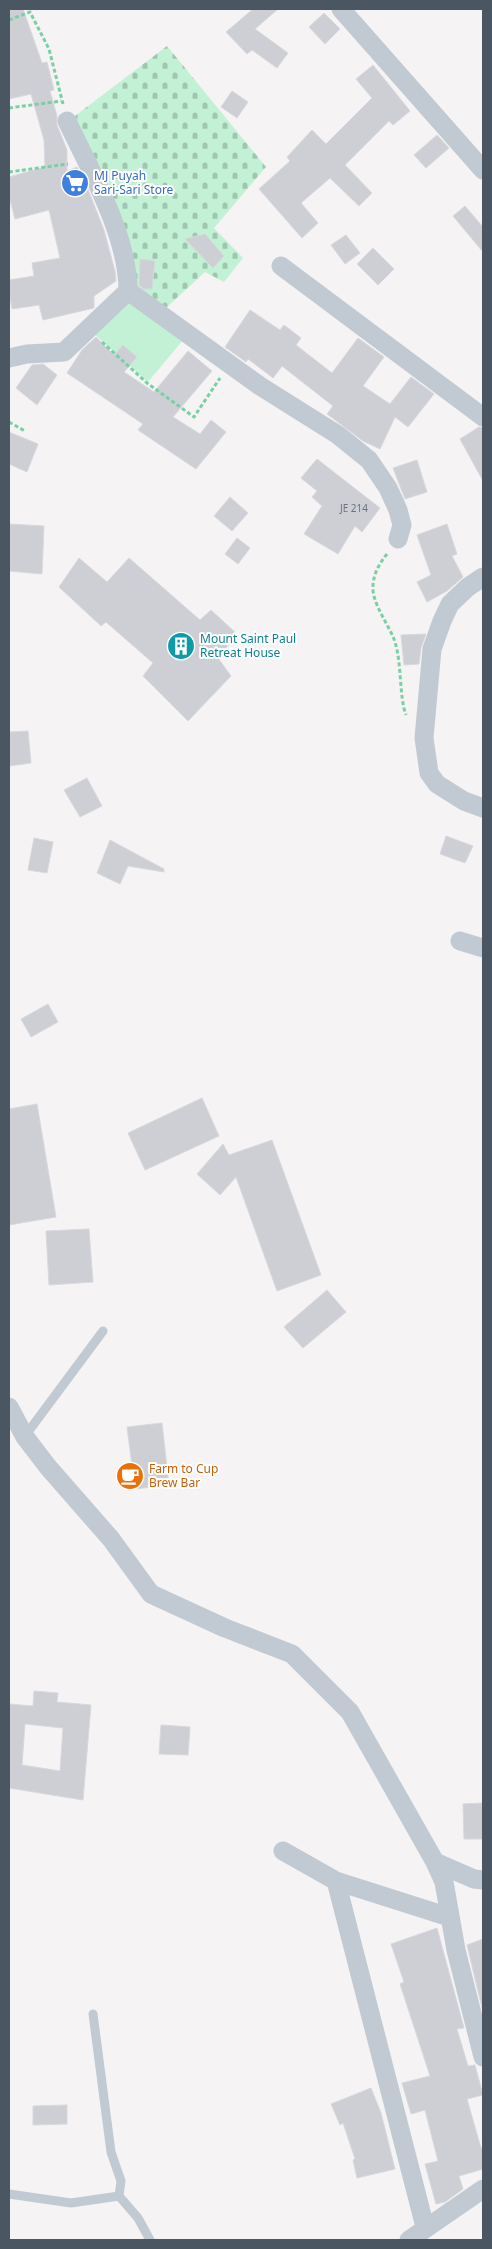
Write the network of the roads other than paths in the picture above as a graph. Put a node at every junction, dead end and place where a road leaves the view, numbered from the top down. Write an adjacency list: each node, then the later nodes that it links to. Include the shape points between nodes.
1 (341, 9): 3 (street)
2 (67, 121): 5 (street, via 116,231 128,273)
3 (483, 170)
4 (281, 266): 7 (street)
5 (128, 291): 6 (street, via 64,352); 8 (street, via 229,364 338,435 369,460 398,510 402,525)
6 (9, 358)
7 (483, 417)
8 (398, 539)
9 (483, 577): 10 (street, via 450,604 432,649 424,738 429,773 437,784 464,801)
10 (483, 808)
11 (460, 941): 12 (street)
12 (483, 948)
13 (103, 1331): 15 (lane)
14 (9, 1407): 15 (street)
15 (25, 1437): 17 (street, via 111,1539 152,1594 292,1654 350,1712)
16 (283, 1851): 19 (street)
17 (435, 1862): 18 (street); 20 (street, via 444,1882)
18 (483, 1880)
19 (336, 1881): 20 (street); 26 (street)
20 (449, 1917): 22 (street)
21 (93, 2014): 25 (lane, via 111,2152 121,2181)
22 (483, 2057)
23 (483, 2189): 26 (street)
24 (9, 2194): 25 (lane, via 71,2203)
25 (119, 2196): 27 (lane, via 138,2218)
26 (425, 2227): 28 (street)
27 (150, 2240)
28 (409, 2240)

